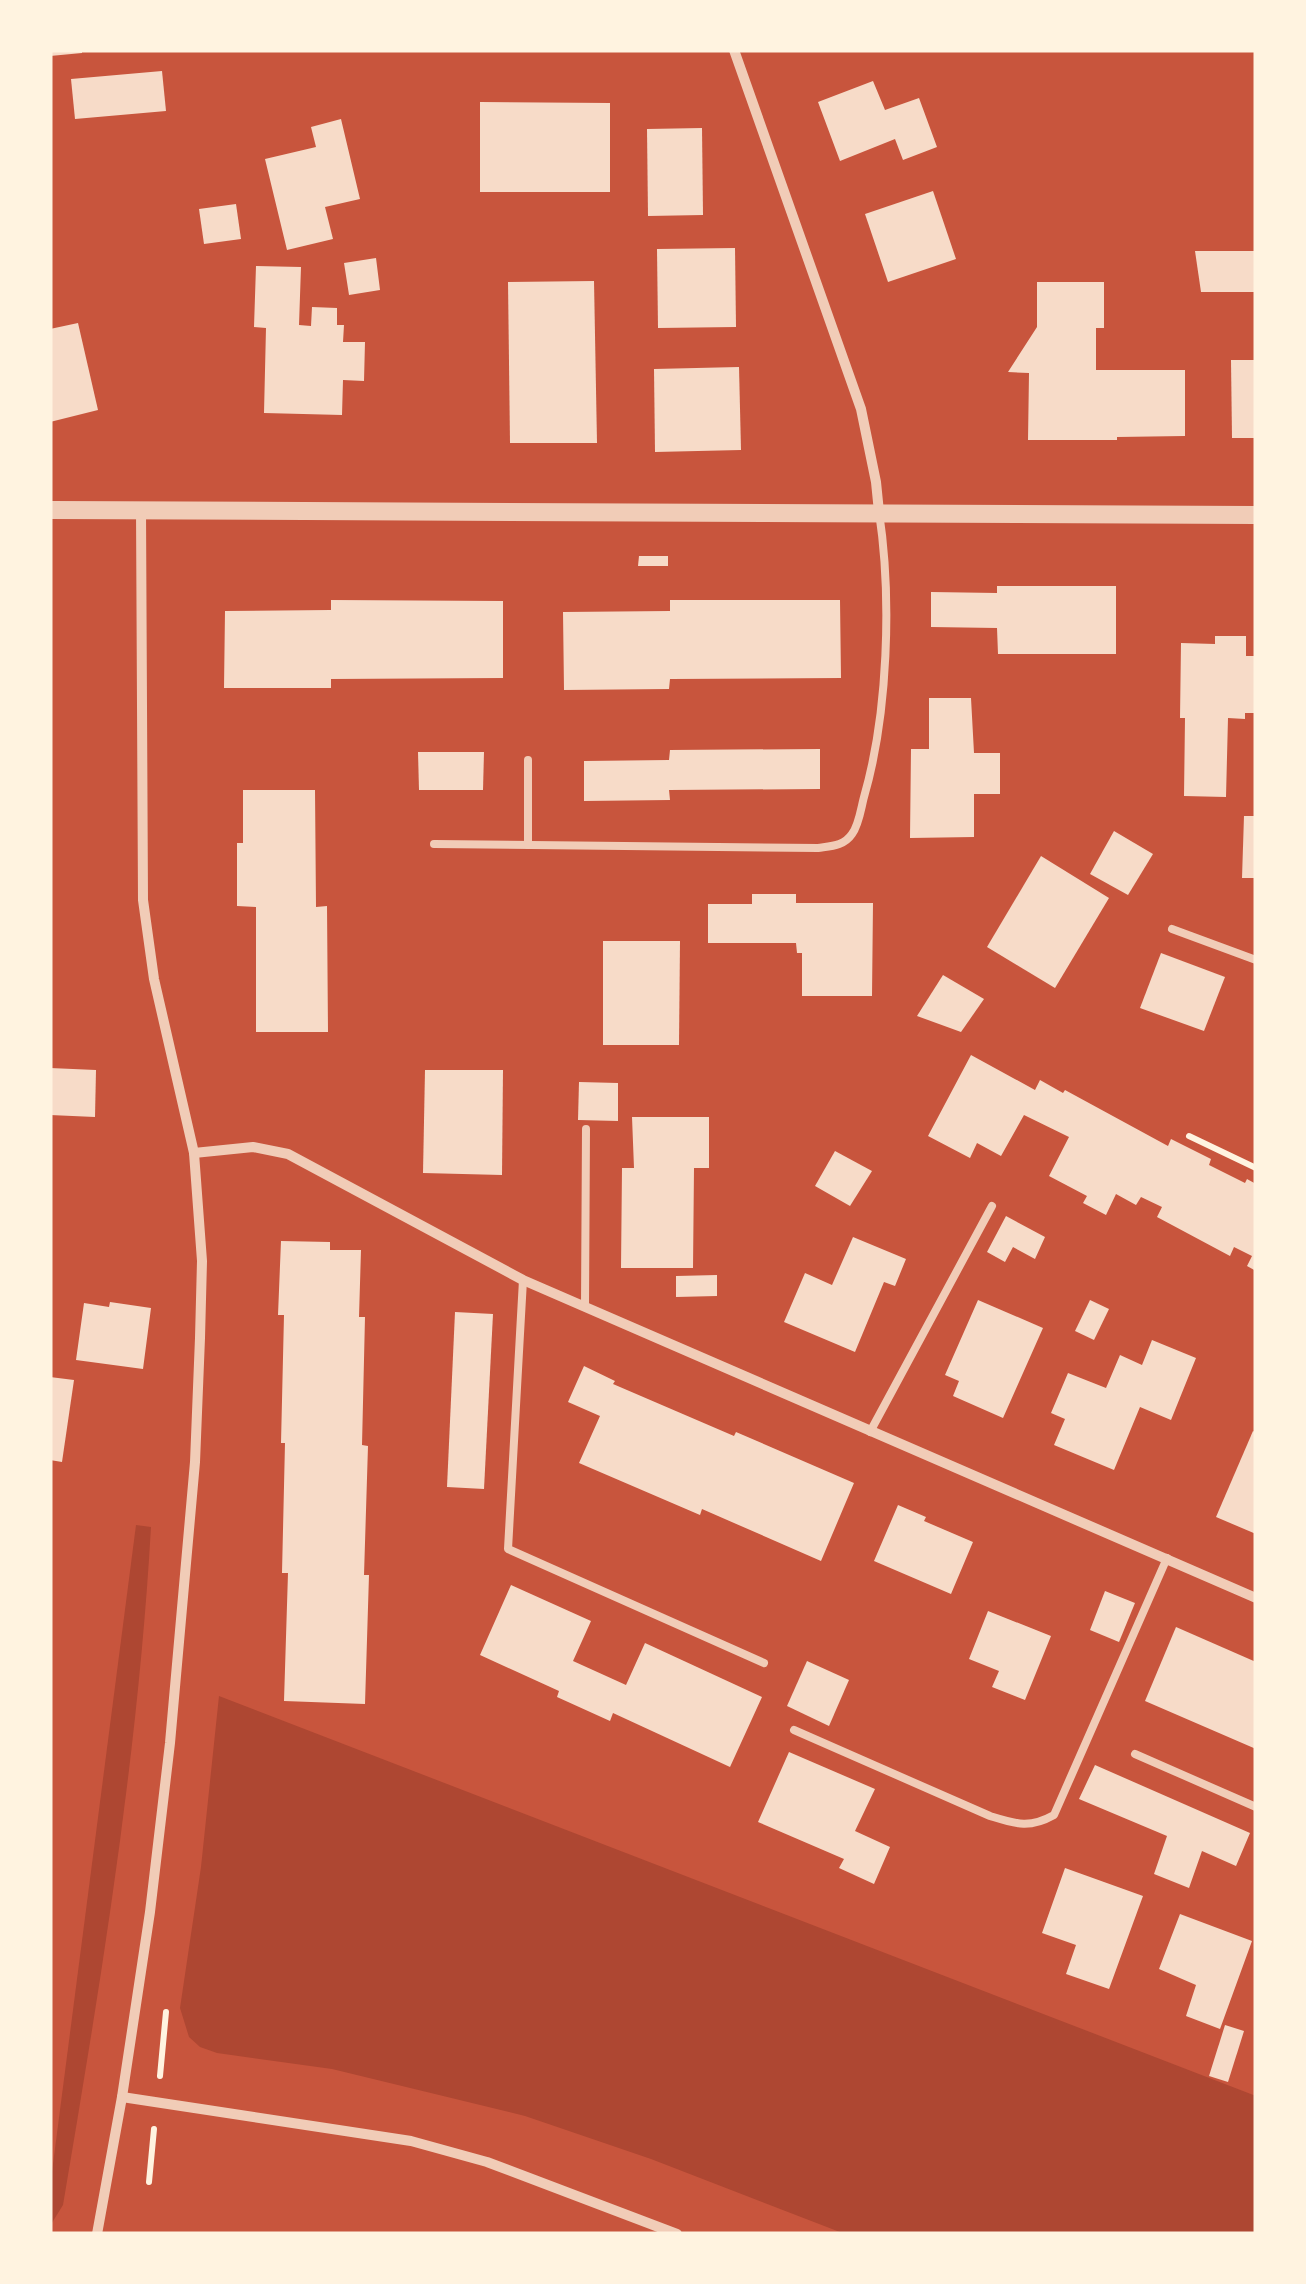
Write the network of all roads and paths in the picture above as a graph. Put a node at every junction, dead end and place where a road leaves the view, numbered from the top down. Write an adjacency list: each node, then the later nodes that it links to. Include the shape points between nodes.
1 (734, 50): 4 (street, via 861,410)
2 (50, 510): 3 (street)
3 (140, 510): 4 (street); 13 (street, via 143,900)
4 (879, 512): 5 (street); 8 (lane, via 885,567 882,699 853,834 818,848)
5 (1256, 515)
6 (528, 760): 8 (lane)
7 (434, 844): 8 (lane)
8 (528, 845)
9 (1172, 929): 10 (lane)
10 (1256, 960)
11 (586, 1129): 17 (lane)
12 (1189, 1136): 14 (path)
13 (194, 1153): 16 (street, via 254,1148 288,1154); 25 (street, via 202,1261 195,1462 170,1743)
14 (1256, 1168)
15 (992, 1206): 18 (lane)
16 (523, 1280): 17 (street); 21 (lane, via 508,1549)
17 (585, 1308): 18 (street)
18 (870, 1432): 19 (street)
19 (1167, 1558): 20 (street); 22 (lane, via 1054,1815 1038,1824 990,1816)
20 (1256, 1598)
21 (764, 1663)
22 (794, 1730)
23 (1135, 1754): 24 (lane)
24 (1256, 1808)
25 (122, 2096): 26 (street); 27 (street, via 411,2141 488,2162)
26 (97, 2234)
27 (677, 2234)

